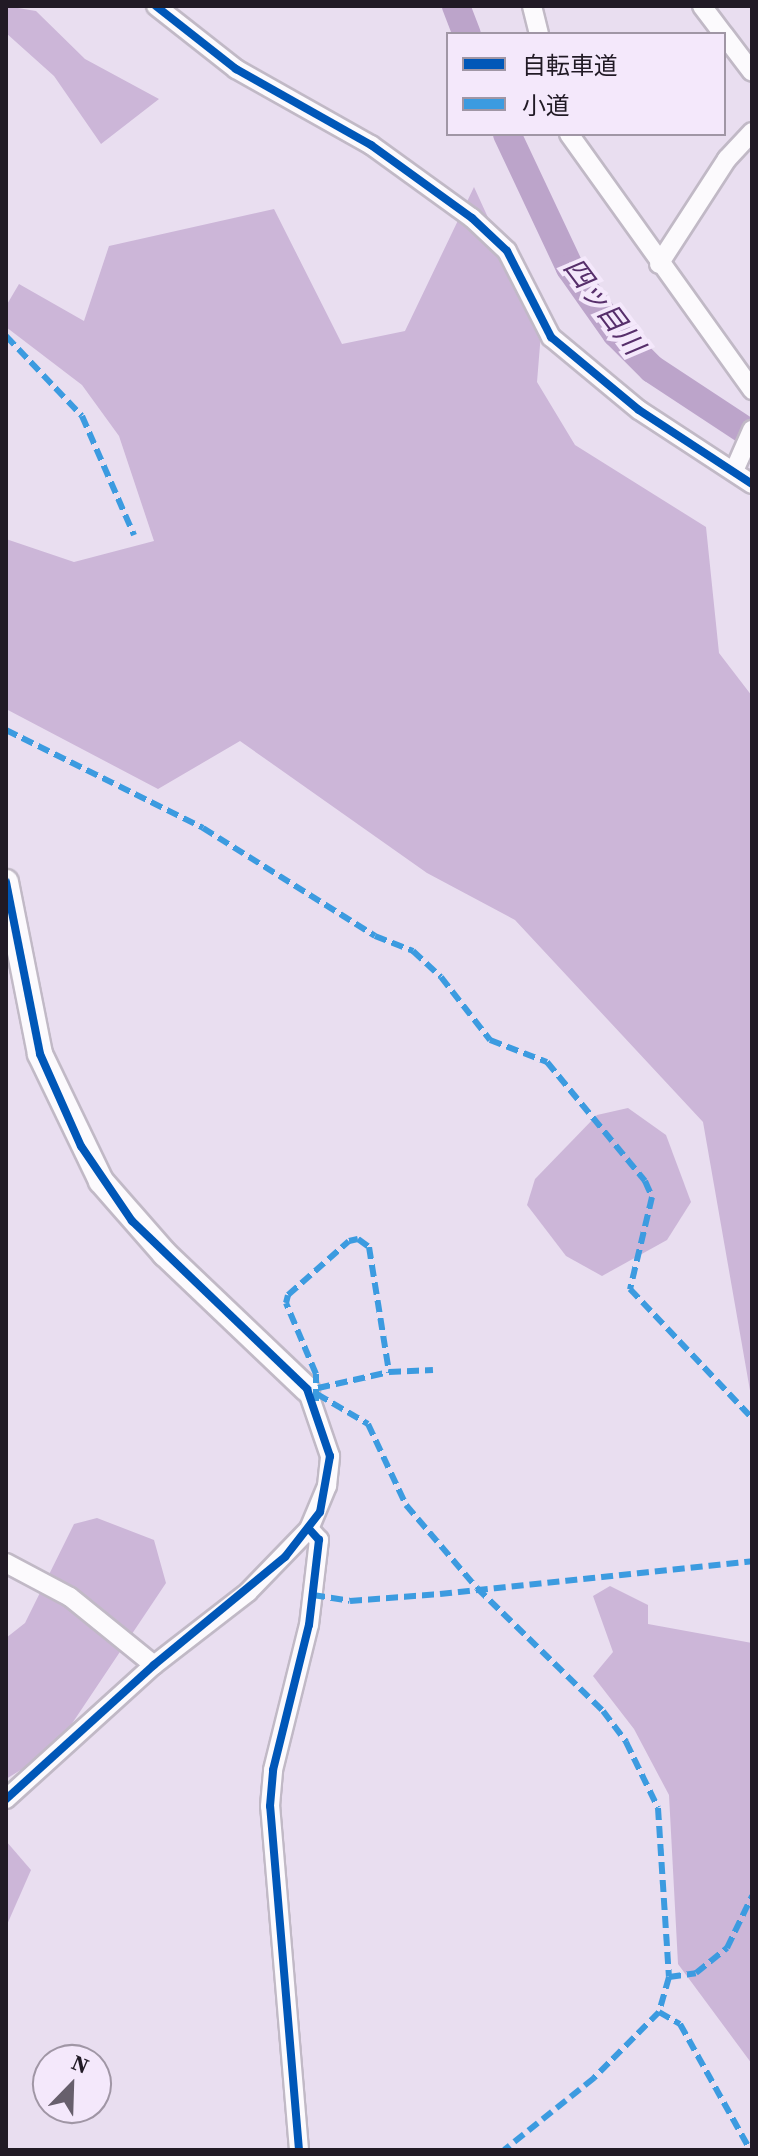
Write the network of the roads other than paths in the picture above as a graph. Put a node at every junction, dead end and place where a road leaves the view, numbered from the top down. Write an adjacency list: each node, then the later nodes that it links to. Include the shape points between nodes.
1 (156, 6): 13 (street, via 236,69 371,145 472,218 507,251 551,337 639,410)
2 (532, 6): 4 (street)
3 (702, 6): 5 (street)
4 (538, 32)
5 (722, 32)
6 (726, 37): 7 (street)
7 (752, 72)
8 (752, 132): 10 (street, via 727,159)
9 (570, 136): 10 (street)
10 (659, 264): 11 (street)
11 (752, 390)
12 (752, 430): 13 (street)
13 (738, 463): 14 (street)
14 (752, 484)
15 (6, 882): 16 (street, via 40,1054 101,1181 165,1254)
16 (307, 1389): 17 (street, via 330,1456 327,1486)
17 (309, 1529): 19 (street, via 248,1592); 21 (street, via 319,1540 309,1625 273,1770 270,1806)
18 (6, 1563): 19 (street, via 70,1597)
19 (154, 1665): 20 (street)
20 (6, 1799)
21 (299, 2150)

